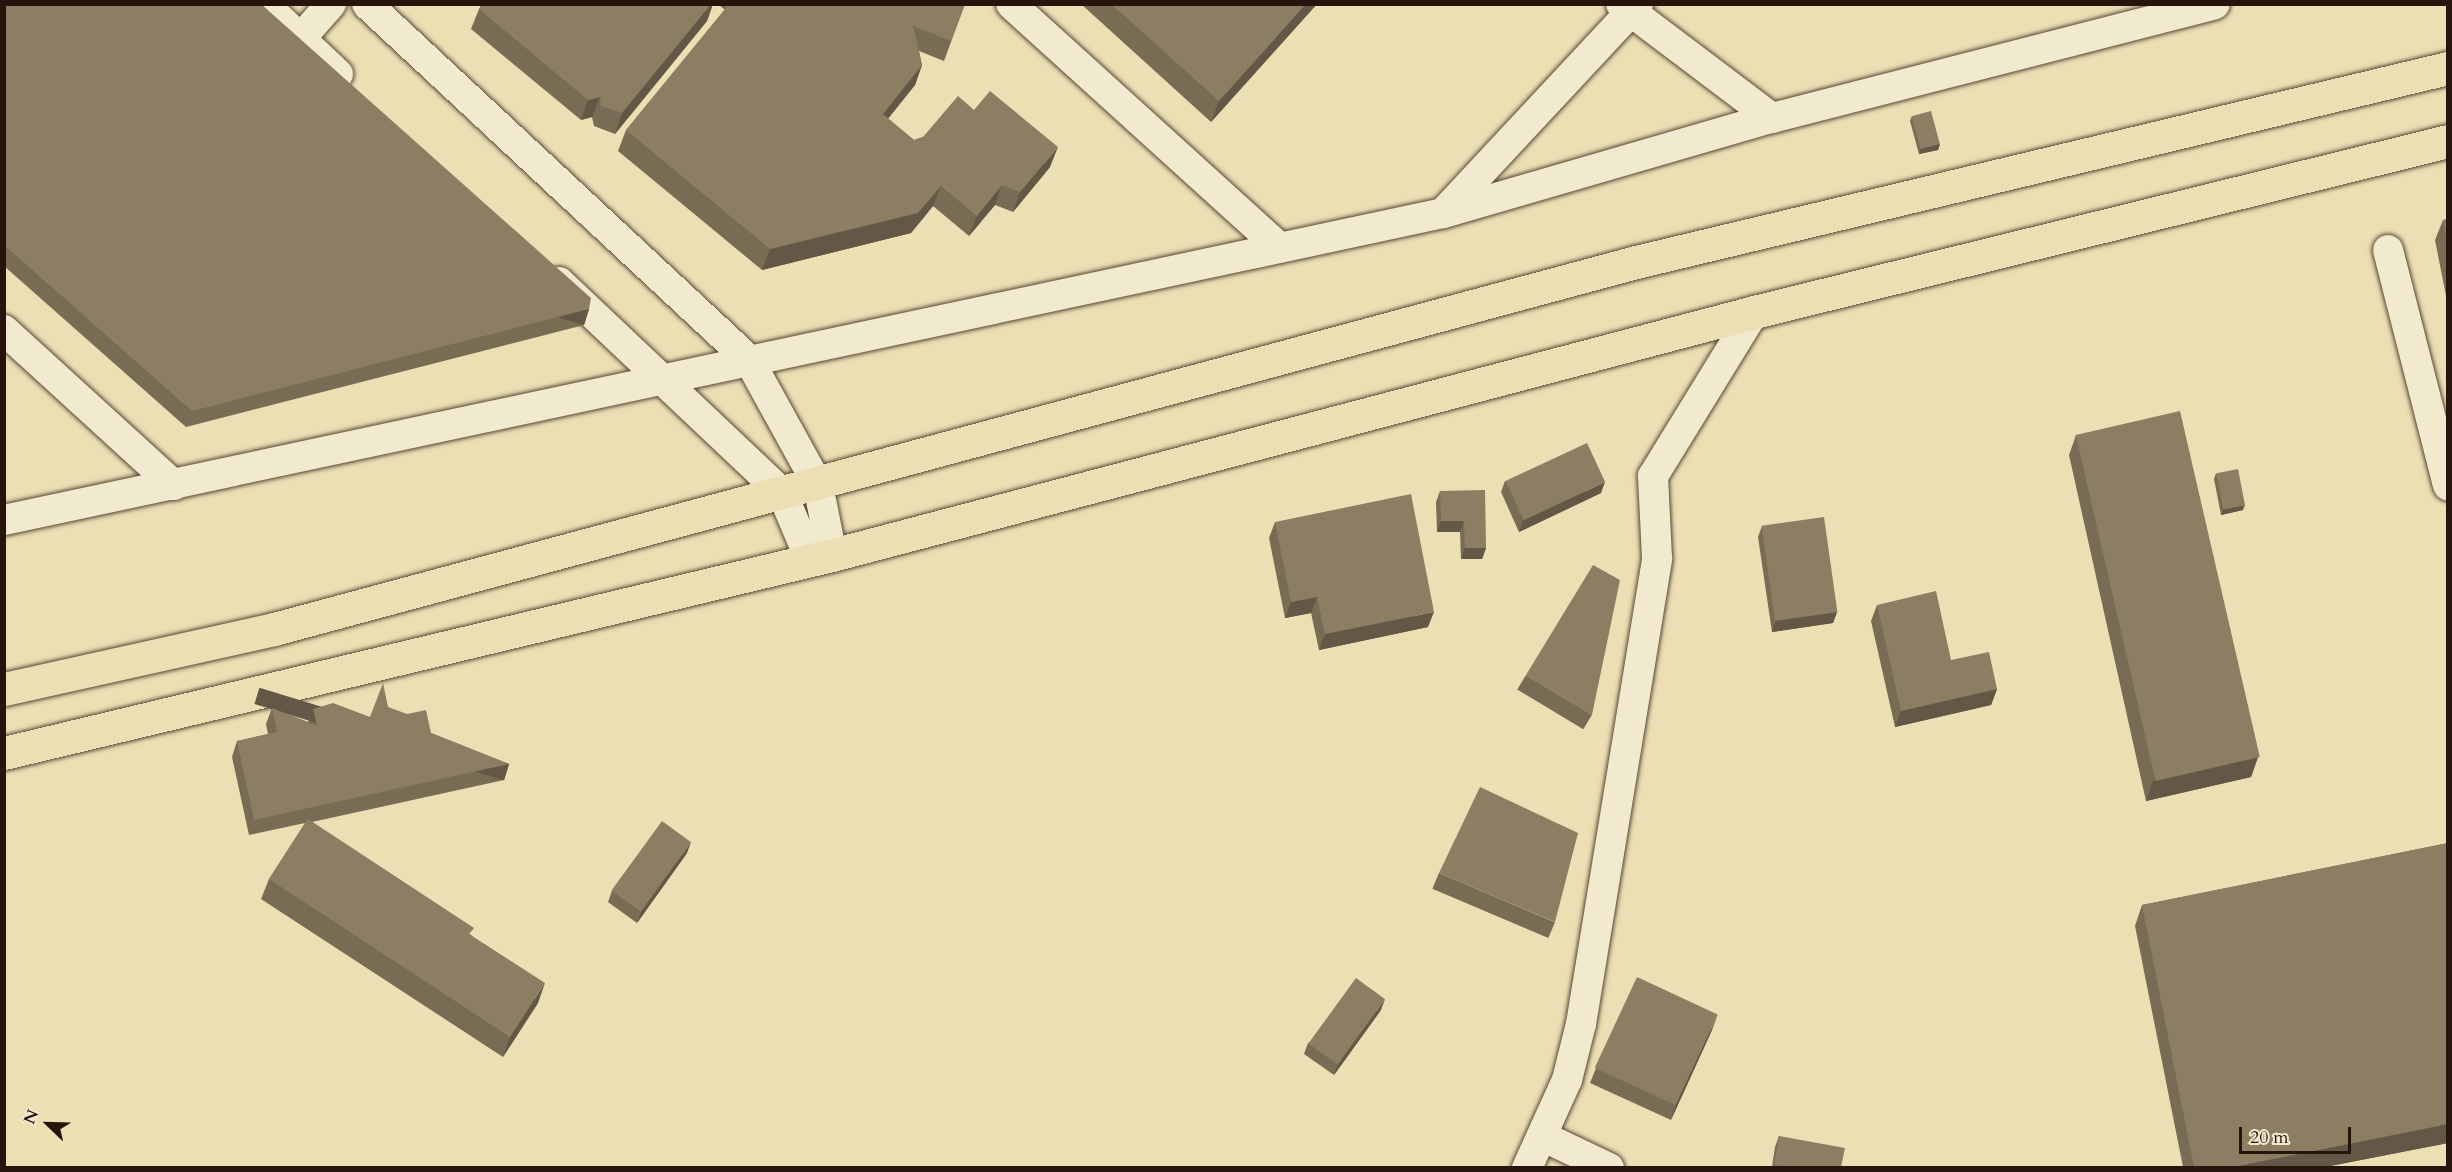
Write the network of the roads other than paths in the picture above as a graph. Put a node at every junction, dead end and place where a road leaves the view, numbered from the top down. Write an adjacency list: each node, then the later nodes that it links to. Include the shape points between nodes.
1 (264, 4): 7 (street)
2 (331, 4): 7 (street)
3 (367, 4): 18 (street)
4 (1011, 4): 13 (street)
5 (2215, 4): 10 (street)
6 (1630, 8): 10 (street); 12 (street)
7 (300, 39): 9 (street)
8 (2448, 68): 21 (highway, via 1636,262)
9 (361, 95)
10 (1772, 118): 12 (street)
11 (2448, 141): 16 (highway)
12 (1443, 213): 13 (street)
13 (1279, 247): 18 (street)
14 (2388, 250): 22 (street)
15 (541, 265): 19 (street)
16 (1754, 312): 25 (highway); 28 (street, via 1653,476 1657,558 1585,1001 1567,1080)
17 (4, 330): 20 (street)
18 (749, 360): 19 (street); 21 (street)
19 (661, 378): 20 (street); 23 (street)
20 (174, 485): 24 (street)
21 (818, 485): 23 (highway); 25 (street)
22 (2448, 485)
23 (782, 493): 25 (street); 26 (highway, via 273,629)
24 (4, 520)
25 (821, 557): 27 (highway)
26 (4, 689)
27 (4, 753)
28 (1544, 1137): 29 (street); 30 (street)
29 (1527, 1167)
30 (1608, 1167)

